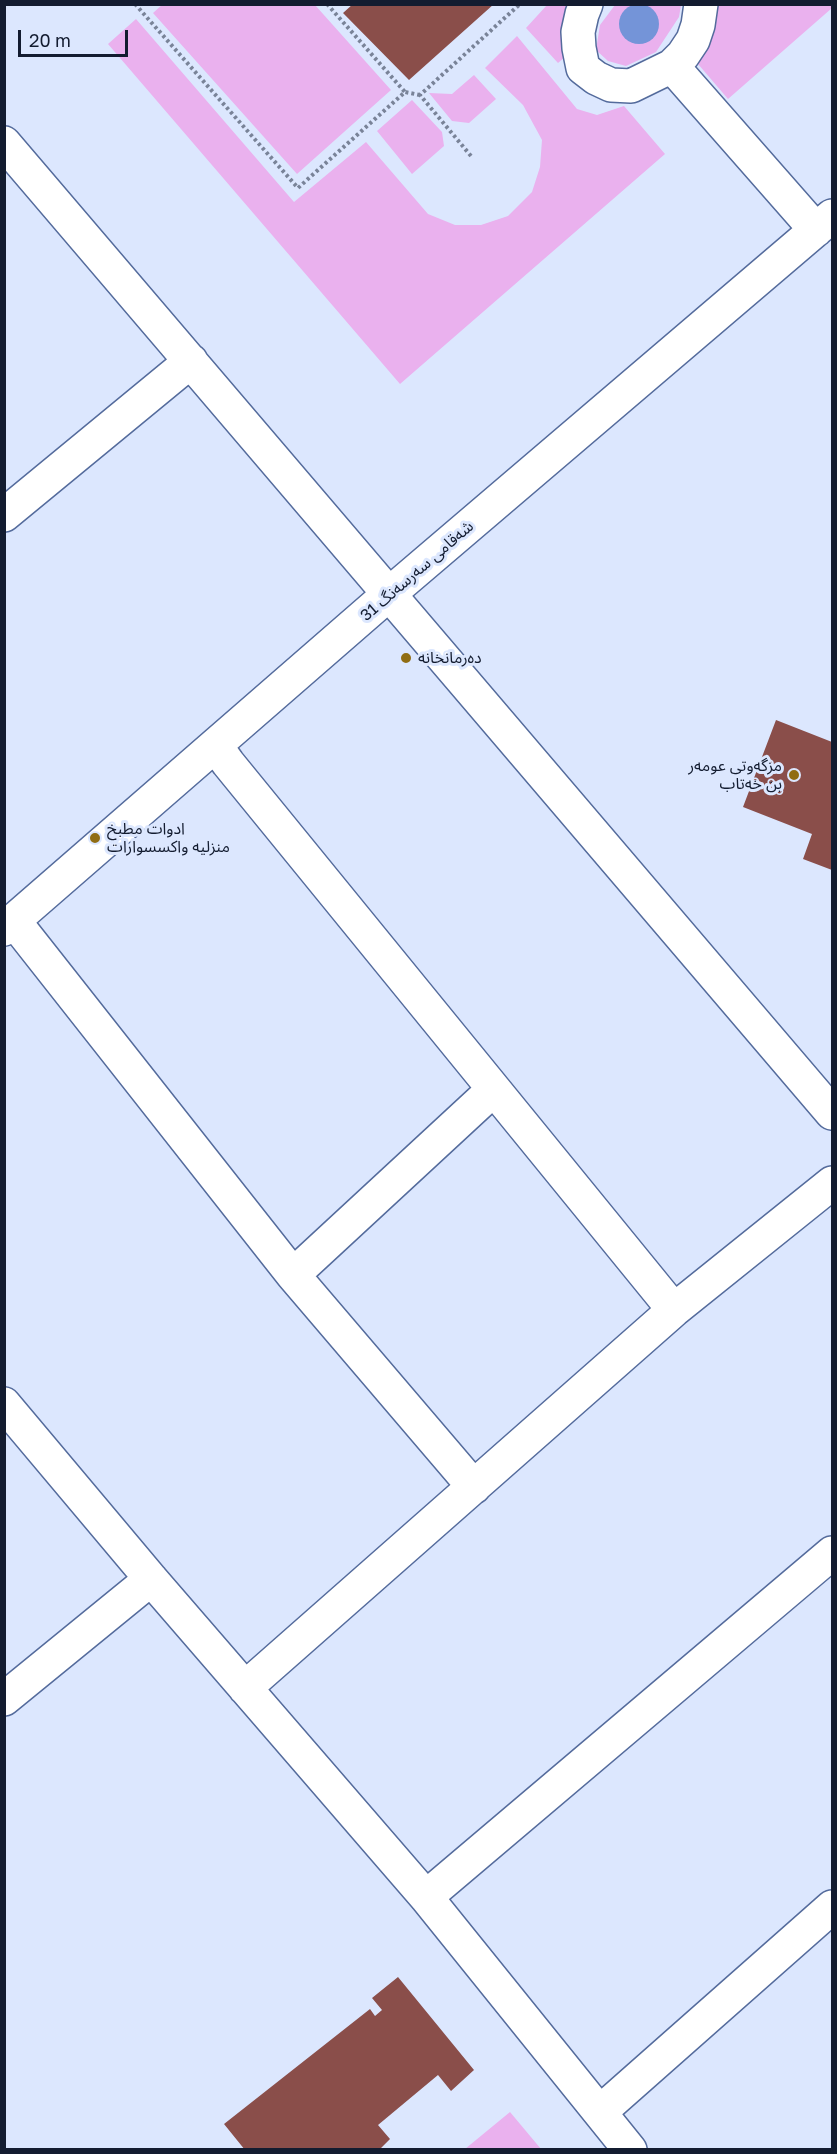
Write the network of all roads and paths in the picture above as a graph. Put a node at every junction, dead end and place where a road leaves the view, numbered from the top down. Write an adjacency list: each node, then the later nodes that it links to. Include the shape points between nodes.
1 (135, 4): 7 (path, via 298,188)
2 (327, 4): 7 (path)
3 (520, 4): 8 (path)
4 (586, 4): 6 (street, via 578,32 579,48 583,68 596,78 611,85 631,86)
5 (701, 4): 6 (street, via 693,40)
6 (672, 66): 11 (street)
7 (405, 92): 8 (path)
8 (420, 95): 10 (path)
9 (4, 143): 12 (street)
10 (471, 156)
11 (824, 223): 14 (street, شەقامی سەرسەنگ 31)
12 (191, 361): 13 (street); 14 (street)
13 (4, 515)
14 (389, 594): 15 (street, شەقامی سەرسەنگ 31); 18 (street)
15 (216, 746): 16 (street, شەقامی سەرسەنگ 31); 17 (street)
16 (9, 925): 20 (street)
17 (494, 1090): 20 (street); 21 (street)
18 (832, 1113)
19 (832, 1183): 21 (street)
20 (293, 1275): 23 (street)
21 (674, 1310): 23 (street)
22 (4, 1404): 25 (street)
23 (474, 1487): 26 (street)
24 (832, 1553): 28 (street)
25 (151, 1579): 26 (street); 27 (street)
26 (245, 1688): 28 (street)
27 (4, 1699)
28 (426, 1897): 30 (street)
29 (830, 1913): 30 (street)
30 (600, 2112): 31 (street)
31 (630, 2150)

